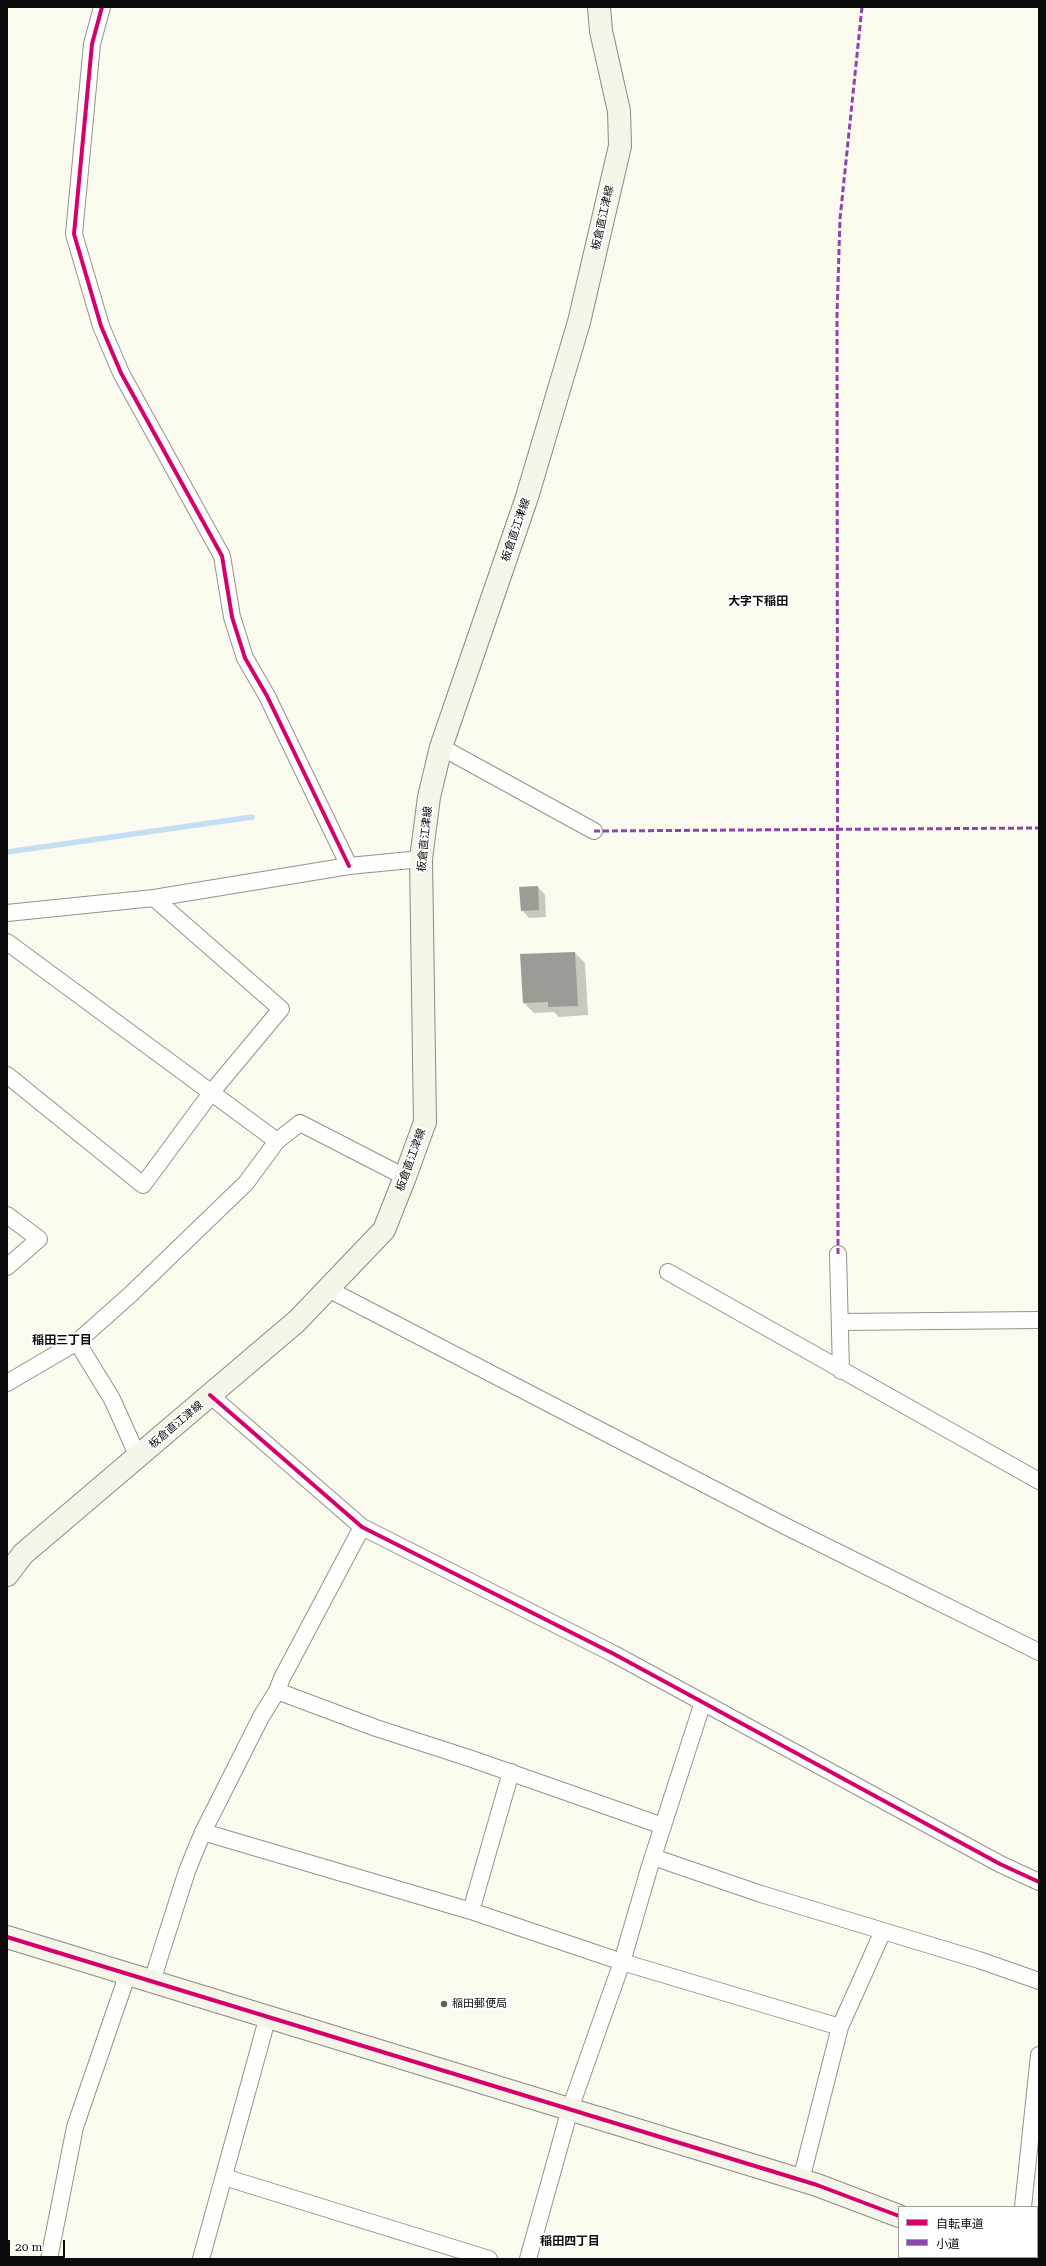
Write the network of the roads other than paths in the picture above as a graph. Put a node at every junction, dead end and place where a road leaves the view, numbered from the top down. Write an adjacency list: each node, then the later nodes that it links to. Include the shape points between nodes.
1 (102, 7): 6 (street, via 92,44 74,234 101,326 121,373 222,556 232,618 245,658 267,696)
2 (599, 7): 3 (main road, 板倉直江津線, via 601,31 619,111 620,146 579,322 528,497)
3 (441, 747): 4 (street); 5 (main road, 板倉直江津線, via 429,797)
4 (594, 831)
5 (420, 859): 6 (street); 13 (main road, 板倉直江津線, via 425,1122)
6 (349, 866): 7 (street)
7 (154, 898): 8 (street); 11 (street, via 281,1009)
8 (7, 914)
9 (7, 942): 11 (street)
10 (7, 1075): 11 (street, via 143,1184)
11 (211, 1093): 12 (street)
12 (277, 1141): 13 (street, via 300,1123); 21 (street, via 246,1183 183,1246)
13 (405, 1177): 18 (main road, 板倉直江津線, via 384,1230)
14 (7, 1215): 16 (street, via 39,1239)
15 (838, 1254): 20 (street)
16 (7, 1267)
17 (668, 1272): 22 (street)
18 (328, 1289): 24 (main road, 板倉直江津線, via 297,1321); 29 (street, via 785,1526)
19 (1039, 1320): 20 (street)
20 (840, 1322): 22 (street)
21 (77, 1342): 23 (street); 25 (street, via 112,1399)
22 (841, 1371): 26 (street)
23 (7, 1383)
24 (210, 1395): 25 (main road, 板倉直江津線); 27 (street)
25 (138, 1457): 28 (main road, 板倉直江津線, via 24,1554)
26 (1039, 1481)
27 (362, 1527): 30 (street); 31 (street)
28 (7, 1575)
29 (1039, 1652)
30 (277, 1691): 32 (street, via 376,1728); 34 (street, via 261,1717)
31 (704, 1702): 33 (street); 36 (street, via 1000,1864)
32 (511, 1772): 33 (street); 37 (street)
33 (663, 1826): 35 (street)
34 (203, 1832): 37 (street); 42 (street, via 187,1871)
35 (653, 1857): 38 (street, via 761,1894); 40 (street)
36 (1039, 1882)
37 (471, 1911): 40 (street)
38 (883, 1931): 43 (street); 45 (street)
39 (7, 1937): 41 (main road)
40 (622, 1962): 45 (street); 47 (street)
41 (128, 1973): 42 (main road); 53 (street, via 75,2127)
42 (152, 1981): 44 (main road)
43 (1039, 1981)
44 (268, 2016): 47 (main road); 48 (street)
45 (840, 2027): 49 (street)
46 (1039, 2055): 50 (street)
47 (570, 2109): 49 (main road); 56 (street)
48 (224, 2177): 54 (street); 55 (street)
49 (801, 2180): 51 (main road)
50 (1023, 2206)
51 (898, 2216)
52 (1011, 2258): 57 (main road)
53 (49, 2259)
54 (201, 2259)
55 (489, 2259)
56 (528, 2259)
57 (1017, 2259)

